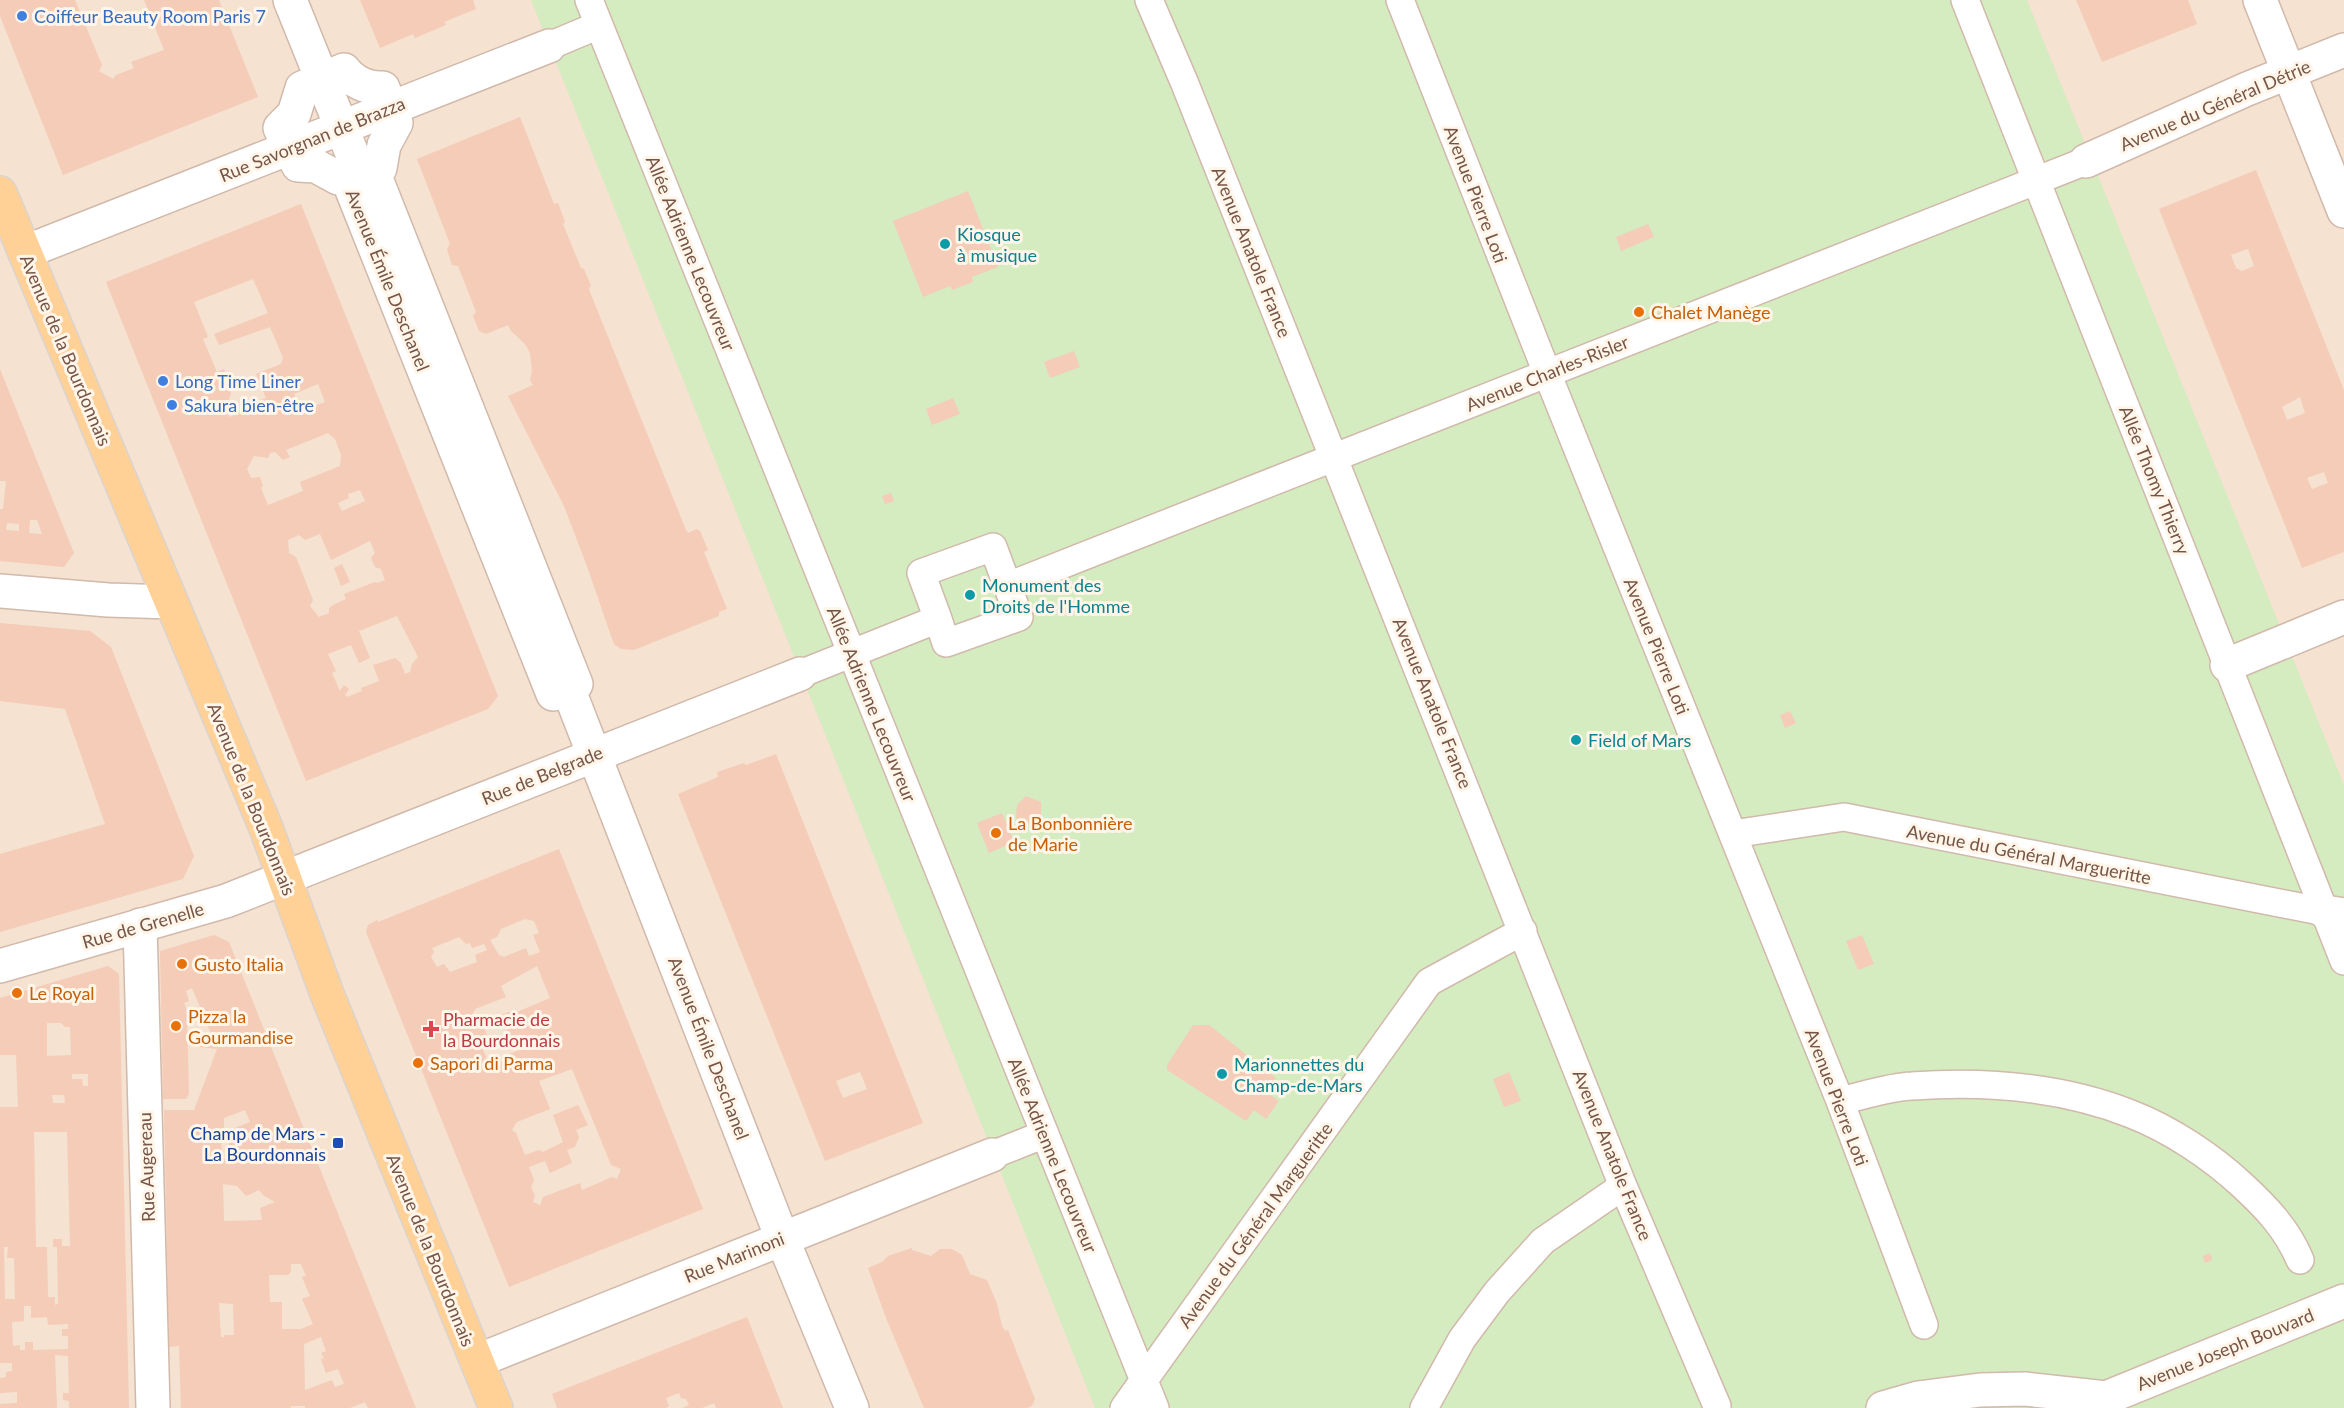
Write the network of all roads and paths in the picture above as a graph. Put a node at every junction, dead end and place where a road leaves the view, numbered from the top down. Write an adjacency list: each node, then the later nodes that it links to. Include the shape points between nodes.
1 (290, 0): 11 (street, Avenue Émile Deschanel)
2 (589, 0): 7 (street, Allée Adrienne Lecouvreur)
3 (1149, 0): 21 (street, Avenue Anatole France)
4 (1400, 0): 20 (street, Avenue Pierre Loti)
5 (1965, 0): 16 (street, Allée Thomy Thierry)
6 (2260, 0): 10 (street)
7 (599, 25): 8 (street, Rue Savorgnan de Brazza); 27 (street, Allée Adrienne Lecouvreur)
8 (549, 46): 12 (street, Rue Savorgnan de Brazza)
9 (2344, 50): 10 (street, Avenue du Général Détrie)
10 (2289, 72): 15 (street, Avenue du Général Détrie); 18 (street)
11 (322, 80): 12 (street, via 344,70 358,83 383,88); 13 (street, Avenue Émile Deschanel); 14 (street, via 302,88 294,114 280,128)
12 (391, 108): 13 (street, Rue Savorgnan de Brazza); 30 (street, Avenue Émile Deschanel, via 396,123 384,145 380,168 373,171 576,684)
13 (341, 128): 14 (street, Rue Savorgnan de Brazza); 30 (street, Avenue Émile Deschanel)
14 (290, 148): 19 (street, Rue Savorgnan de Brazza); 30 (street, Avenue Émile Deschanel, via 298,165 316,166 338,178 346,175 554,694)
15 (2086, 160): 16 (street, Avenue Charles-Risler)
16 (2036, 180): 20 (street, Avenue Charles-Risler); 28 (street, Allée Thomy Thierry)
17 (0, 193): 19 (main road, Avenue de la Bourdonnais)
18 (2344, 211)
19 (25, 252): 24 (main road, Avenue de la Bourdonnais)
20 (1547, 373): 21 (street, Avenue Charles-Risler); 32 (street, Avenue Pierre Loti)
21 (1334, 457): 22 (street, Avenue Charles-Risler); 36 (street, Avenue Anatole France)
22 (1008, 586): 26 (street, via 1019,617 946,643); 26 (street, via 993,547 921,573)
23 (0, 591): 24 (street)
24 (171, 602): 33 (main road, Avenue de la Bourdonnais)
25 (2344, 617): 28 (street)
26 (938, 619): 27 (street)
27 (852, 653): 29 (street); 40 (street, Allée Adrienne Lecouvreur)
28 (2228, 665): 34 (street, Allée Thomy Thierry)
29 (800, 674): 31 (street, Rue de Belgrade)
30 (568, 688): 31 (street, Avenue Émile Deschanel)
31 (594, 754): 33 (street, Rue de Belgrade); 43 (street, Avenue Émile Deschanel)
32 (1733, 834): 34 (street, Avenue du Général Margueritte, via 1844,817); 39 (street, Avenue Pierre Loti)
33 (285, 879): 35 (street, Rue de Grenelle, via 226,901); 47 (main road, Avenue de la Bourdonnais, via 327,994)
34 (2335, 914): 37 (street, Allée Thomy Thierry)
35 (140, 925): 38 (street, Rue de Grenelle); 51 (street, Rue Augereau)
36 (1523, 931): 42 (street, Avenue Anatole France); 48 (street, Avenue du Général Margueritte, via 1429,982)
37 (2344, 961)
38 (0, 966)
39 (1840, 1101): 44 (street, via 1909,1086 2015,1087 2077,1098 2132,1114 2182,1140 2226,1170 2265,1206 2291,1240); 46 (street, Avenue Pierre Loti)
40 (1045, 1134): 41 (street); 48 (street, Allée Adrienne Lecouvreur)
41 (992, 1155): 43 (street, Rue Marinoni)
42 (1623, 1186): 50 (street, Avenue Anatole France); 56 (street, via 1543,1241 1497,1292 1462,1339)
43 (782, 1238): 47 (street, Rue Marinoni); 53 (street, Avenue Émile Deschanel)
44 (2300, 1260)
45 (2344, 1301): 49 (street, Avenue Joseph Bouvard)
46 (1924, 1325)
47 (477, 1361): 52 (main road, Avenue de la Bourdonnais)
48 (1144, 1380): 54 (street, Avenue du Général Margueritte); 55 (street, Allée Adrienne Lecouvreur)
49 (2107, 1403): 57 (street, via 2025,1389 1980,1390 1918,1398)
50 (1717, 1406)
51 (153, 1408)
52 (496, 1408)
53 (852, 1408)
54 (1124, 1408)
55 (1155, 1408)
56 (1424, 1408)
57 (1883, 1408)

